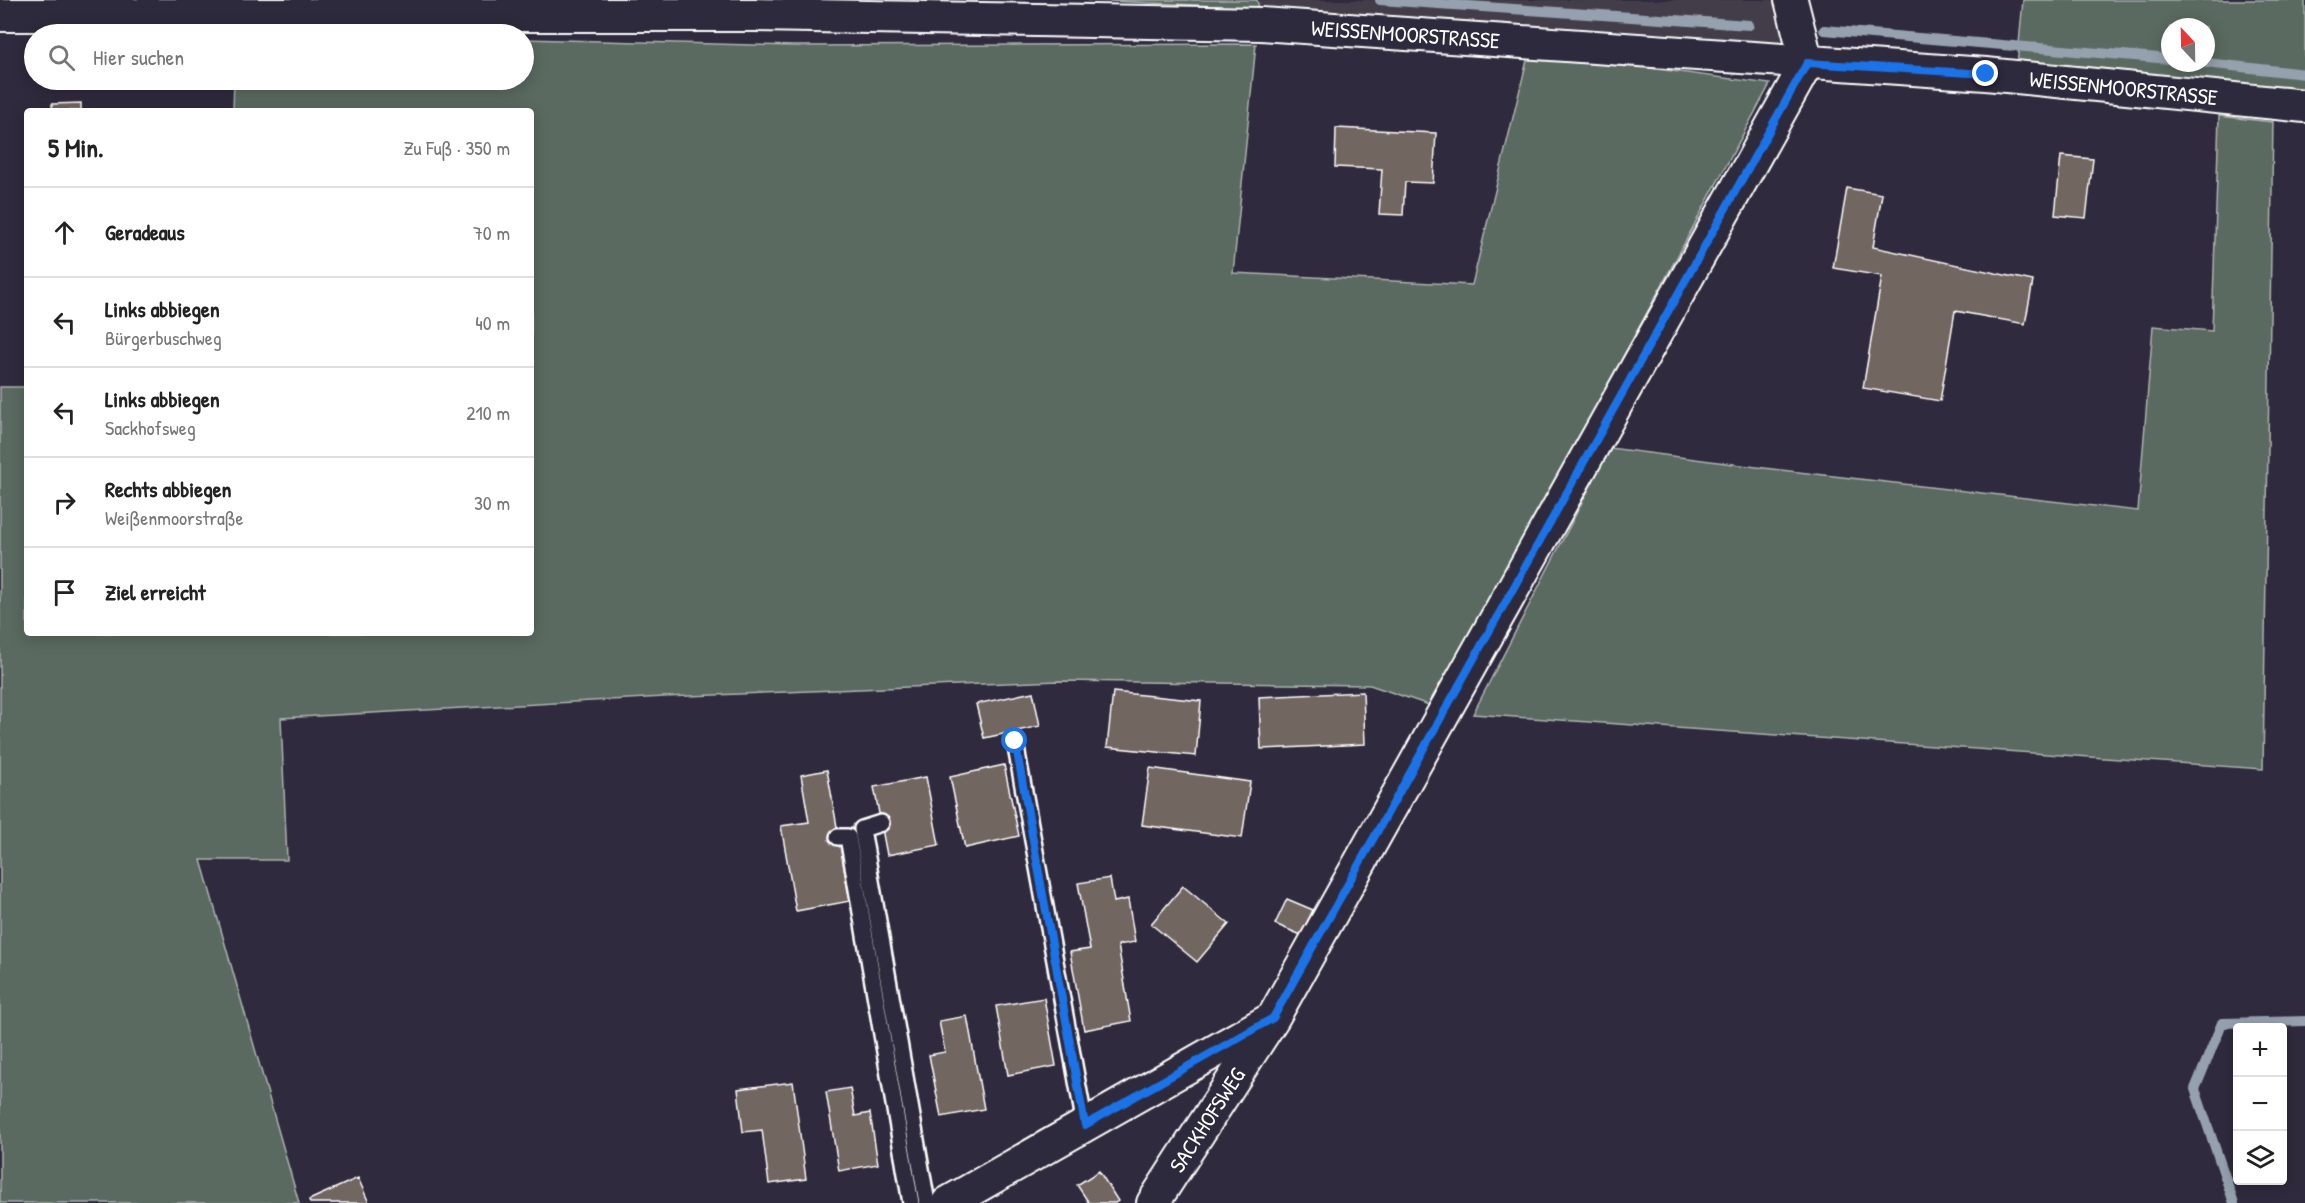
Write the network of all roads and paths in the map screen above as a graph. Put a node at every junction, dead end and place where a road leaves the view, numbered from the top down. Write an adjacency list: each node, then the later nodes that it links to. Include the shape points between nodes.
1 (1791, 0): 4 (street)
2 (754, 7): 3 (street, WEISSENMOORSTRASSE); 4 (street, WEISSENMOORSTRASSE, via 1261,24)
3 (0, 15)
4 (1807, 63): 5 (street, WEISSENMOORSTRASSE, via 1986,74); 9 (street, SACKHOFSWEG)
5 (2305, 106)
6 (1015, 741): 10 (lane)
7 (881, 823): 12 (lane, via 862,829)
8 (838, 837): 11 (lane, via 848,837)
9 (1273, 1018): 10 (street); 14 (street, SACKHOFSWEG)
10 (1085, 1125): 13 (street)
11 (911, 1203)
12 (927, 1203)
13 (948, 1203)
14 (1153, 1203)

